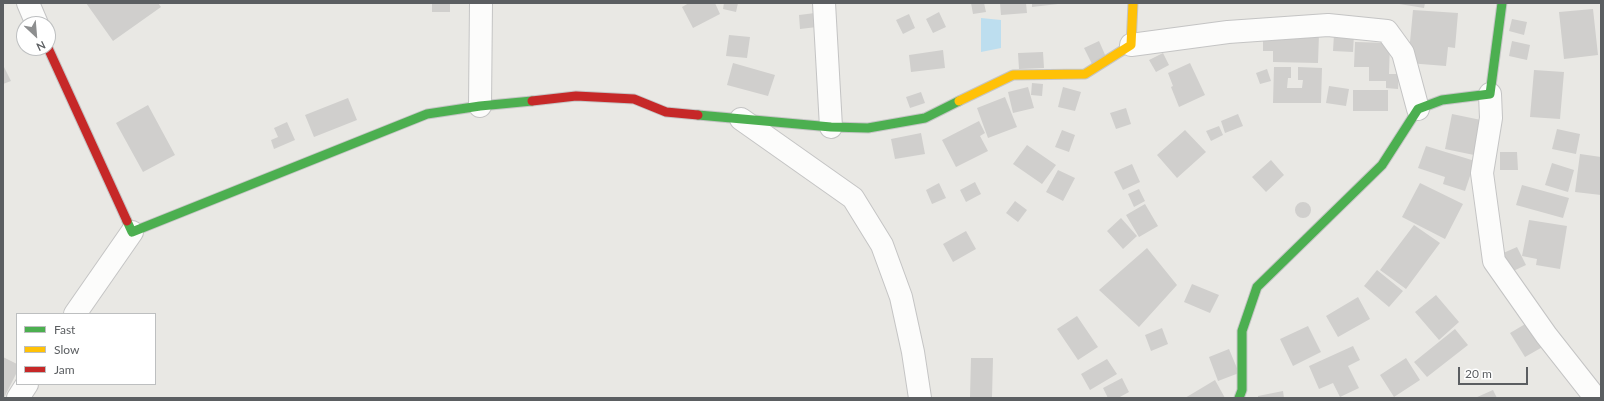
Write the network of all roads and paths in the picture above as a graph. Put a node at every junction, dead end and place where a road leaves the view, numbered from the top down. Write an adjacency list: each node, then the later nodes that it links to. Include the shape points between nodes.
1 (28, 3): 6 (street)
2 (481, 3): 10 (street)
3 (824, 3): 13 (street)
4 (1134, 3): 7 (street)
5 (1502, 3): 9 (street)
6 (34, 16)
7 (1131, 45): 11 (street, via 1228,32 1328,25 1387,31 1403,53); 13 (street, via 1085,74 1013,75 925,118 868,128)
8 (52, 56): 14 (street)
9 (1490, 94): 11 (street, via 1442,100); 20 (street, via 1491,118 1482,173 1494,260 1546,335)
10 (480, 106): 12 (street, via 576,96 634,99 666,112); 14 (street, via 427,114)
11 (1418, 109): 19 (street, via 1382,165 1257,288 1242,331 1242,390)
12 (741, 119): 13 (street); 18 (street, via 853,198 882,245 901,297)
13 (831, 127)
14 (132, 232): 15 (street)
15 (76, 313)
16 (26, 385): 17 (street)
17 (18, 398)
18 (920, 398)
19 (1238, 398)
20 (1597, 398)

